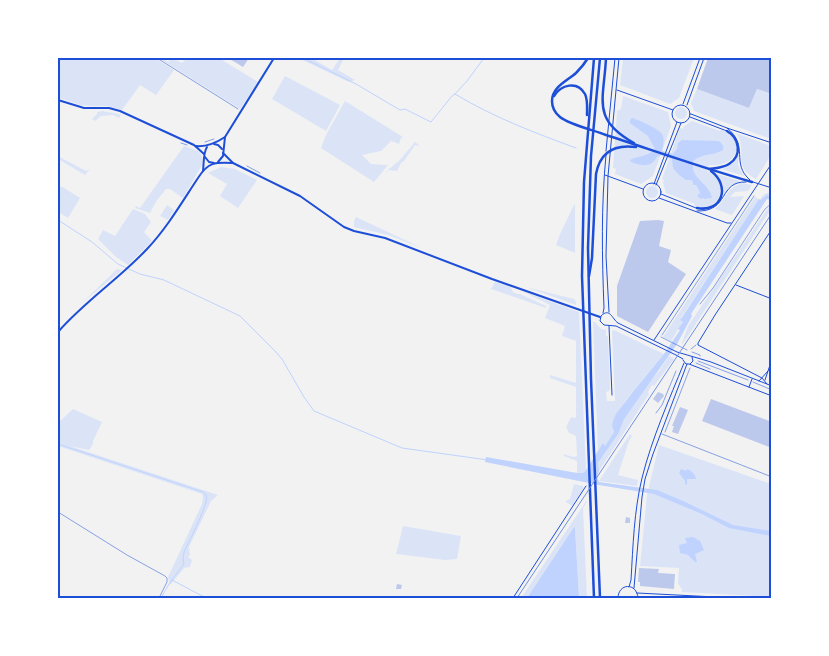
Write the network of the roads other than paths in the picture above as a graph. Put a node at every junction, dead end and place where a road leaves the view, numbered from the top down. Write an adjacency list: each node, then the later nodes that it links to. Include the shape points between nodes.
1 (274, 58): 22 (main road)
2 (588, 58): 11 (highway, via 557,88)
3 (594, 58): 20 (highway)
4 (600, 58): 49 (highway, via 589,190)
5 (606, 58): 27 (highway, via 602,102 605,116 615,130)
6 (615, 58): 35 (street)
7 (619, 58): 10 (street)
8 (700, 58): 13 (street)
9 (704, 58): 14 (street)
10 (616, 90): 15 (street); 36 (street)
11 (552, 99): 20 (highway, via 563,87 580,88 586,99); 27 (highway, via 552,107 559,116)
12 (58, 100): 25 (main road, via 84,108 116,110)
13 (683, 105): 14 (street); 15 (street)
14 (686, 106): 16 (street)
15 (673, 110): 18 (street)
16 (690, 114): 17 (street); 21 (street)
17 (690, 117): 19 (street); 21 (street)
18 (677, 122): 19 (street); 38 (street)
19 (681, 123): 38 (street)
20 (588, 124): 84 (highway, via 582,276)
21 (727, 129): 23 (street); 33 (highway, via 736,141 736,157 726,166); 37 (street, via 737,139 741,168)
22 (225, 137): 24 (main road); 28 (main road)
23 (772, 142)
24 (214, 144): 26 (main road); 28 (main road)
25 (194, 145): 26 (main road); 29 (main road)
26 (208, 145): 29 (main road)
27 (642, 148): 33 (highway); 49 (highway, via 615,148 599,162)
28 (223, 152): 30 (main road, via 222,158); 31 (main road)
29 (204, 156): 30 (main road, via 209,162); 34 (main road)
30 (216, 162): 31 (main road); 34 (main road)
31 (233, 163): 53 (main road, via 300,196 344,227 393,241)
32 (772, 163): 44 (street)
33 (708, 169): 37 (highway); 43 (highway, via 720,180 721,196 711,207)
34 (202, 171): 55 (main road, via 147,250)
35 (604, 174): 36 (street); 52 (street)
36 (608, 176): 40 (street); 51 (street, via 606,256)
37 (752, 182): 39 (street); 43 (street, via 735,183 715,208)
38 (655, 184): 40 (street); 41 (street)
39 (772, 188)
40 (644, 189): 42 (street, via 648,200)
41 (661, 194): 42 (street); 43 (street)
42 (659, 198): 43 (street)
43 (697, 210): 45 (street)
44 (732, 222): 45 (street); 47 (street)
45 (727, 223): 47 (street)
46 (772, 229): 48 (street)
47 (726, 232): 56 (street)
48 (735, 284): 50 (street); 57 (street)
49 (588, 287): 85 (highway)
50 (772, 299)
51 (609, 313): 52 (street); 54 (street)
52 (603, 314): 53 (street)
53 (600, 317): 54 (street, via 602,325)
54 (611, 323): 56 (street, via 618,323); 61 (street); 74 (street)
55 (58, 332)
56 (654, 340): 59 (street)
57 (698, 345): 58 (lane); 67 (street)
58 (691, 349)
59 (687, 355): 60 (street); 61 (street)
60 (691, 356): 64 (street, via 692,362); 68 (street)
61 (682, 359): 63 (street)
62 (772, 359): 65 (street)
63 (684, 363): 64 (street); 80 (street, via 651,446 642,479)
64 (688, 364): 73 (street); 77 (street)
65 (768, 370): 67 (street); 70 (street)
66 (676, 371): 76 (lane)
67 (762, 378): 69 (street); 70 (street)
68 (752, 379): 69 (street); 73 (street)
69 (759, 381): 71 (street)
70 (765, 381): 71 (street)
71 (768, 384): 72 (street)
72 (772, 386)
73 (749, 387): 75 (street)
74 (612, 395)
75 (772, 396)
76 (656, 413)
77 (660, 434): 78 (lane); 81 (street, via 645,479)
78 (772, 477)
79 (586, 486): 83 (street)
80 (629, 586): 81 (street); 86 (street, via 620,591)
81 (634, 588): 82 (street)
82 (637, 592): 87 (street); 88 (street)
83 (513, 598)
84 (594, 598)
85 (600, 598)
86 (618, 598)
87 (638, 598)
88 (735, 598)

